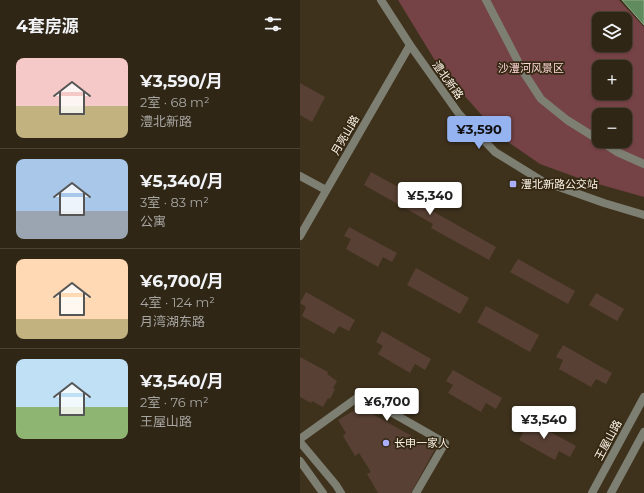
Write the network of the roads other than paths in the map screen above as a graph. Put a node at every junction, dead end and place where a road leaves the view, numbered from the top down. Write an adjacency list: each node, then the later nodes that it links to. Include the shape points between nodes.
1 (381, 0): 3 (street, 澧北新路)
2 (486, 0): 4 (street, via 524,73 541,99)
3 (410, 45): 8 (street, 月亮山路); 9 (street, 澧北新路, via 459,114 495,152 542,181)
4 (592, 136)
5 (611, 148): 6 (street)
6 (644, 164)
7 (300, 176): 8 (street)
8 (326, 190): 10 (street, 月亮山路)
9 (644, 214)
10 (300, 236)
11 (644, 397): 19 (street, 王屋山路)
12 (644, 432): 20 (street)
13 (300, 439): 18 (street, via 361,395 444,443)
14 (300, 442): 17 (street)
15 (300, 461): 16 (street)
16 (323, 493)
17 (341, 493)
18 (416, 493)
19 (592, 493)
20 (611, 493)

